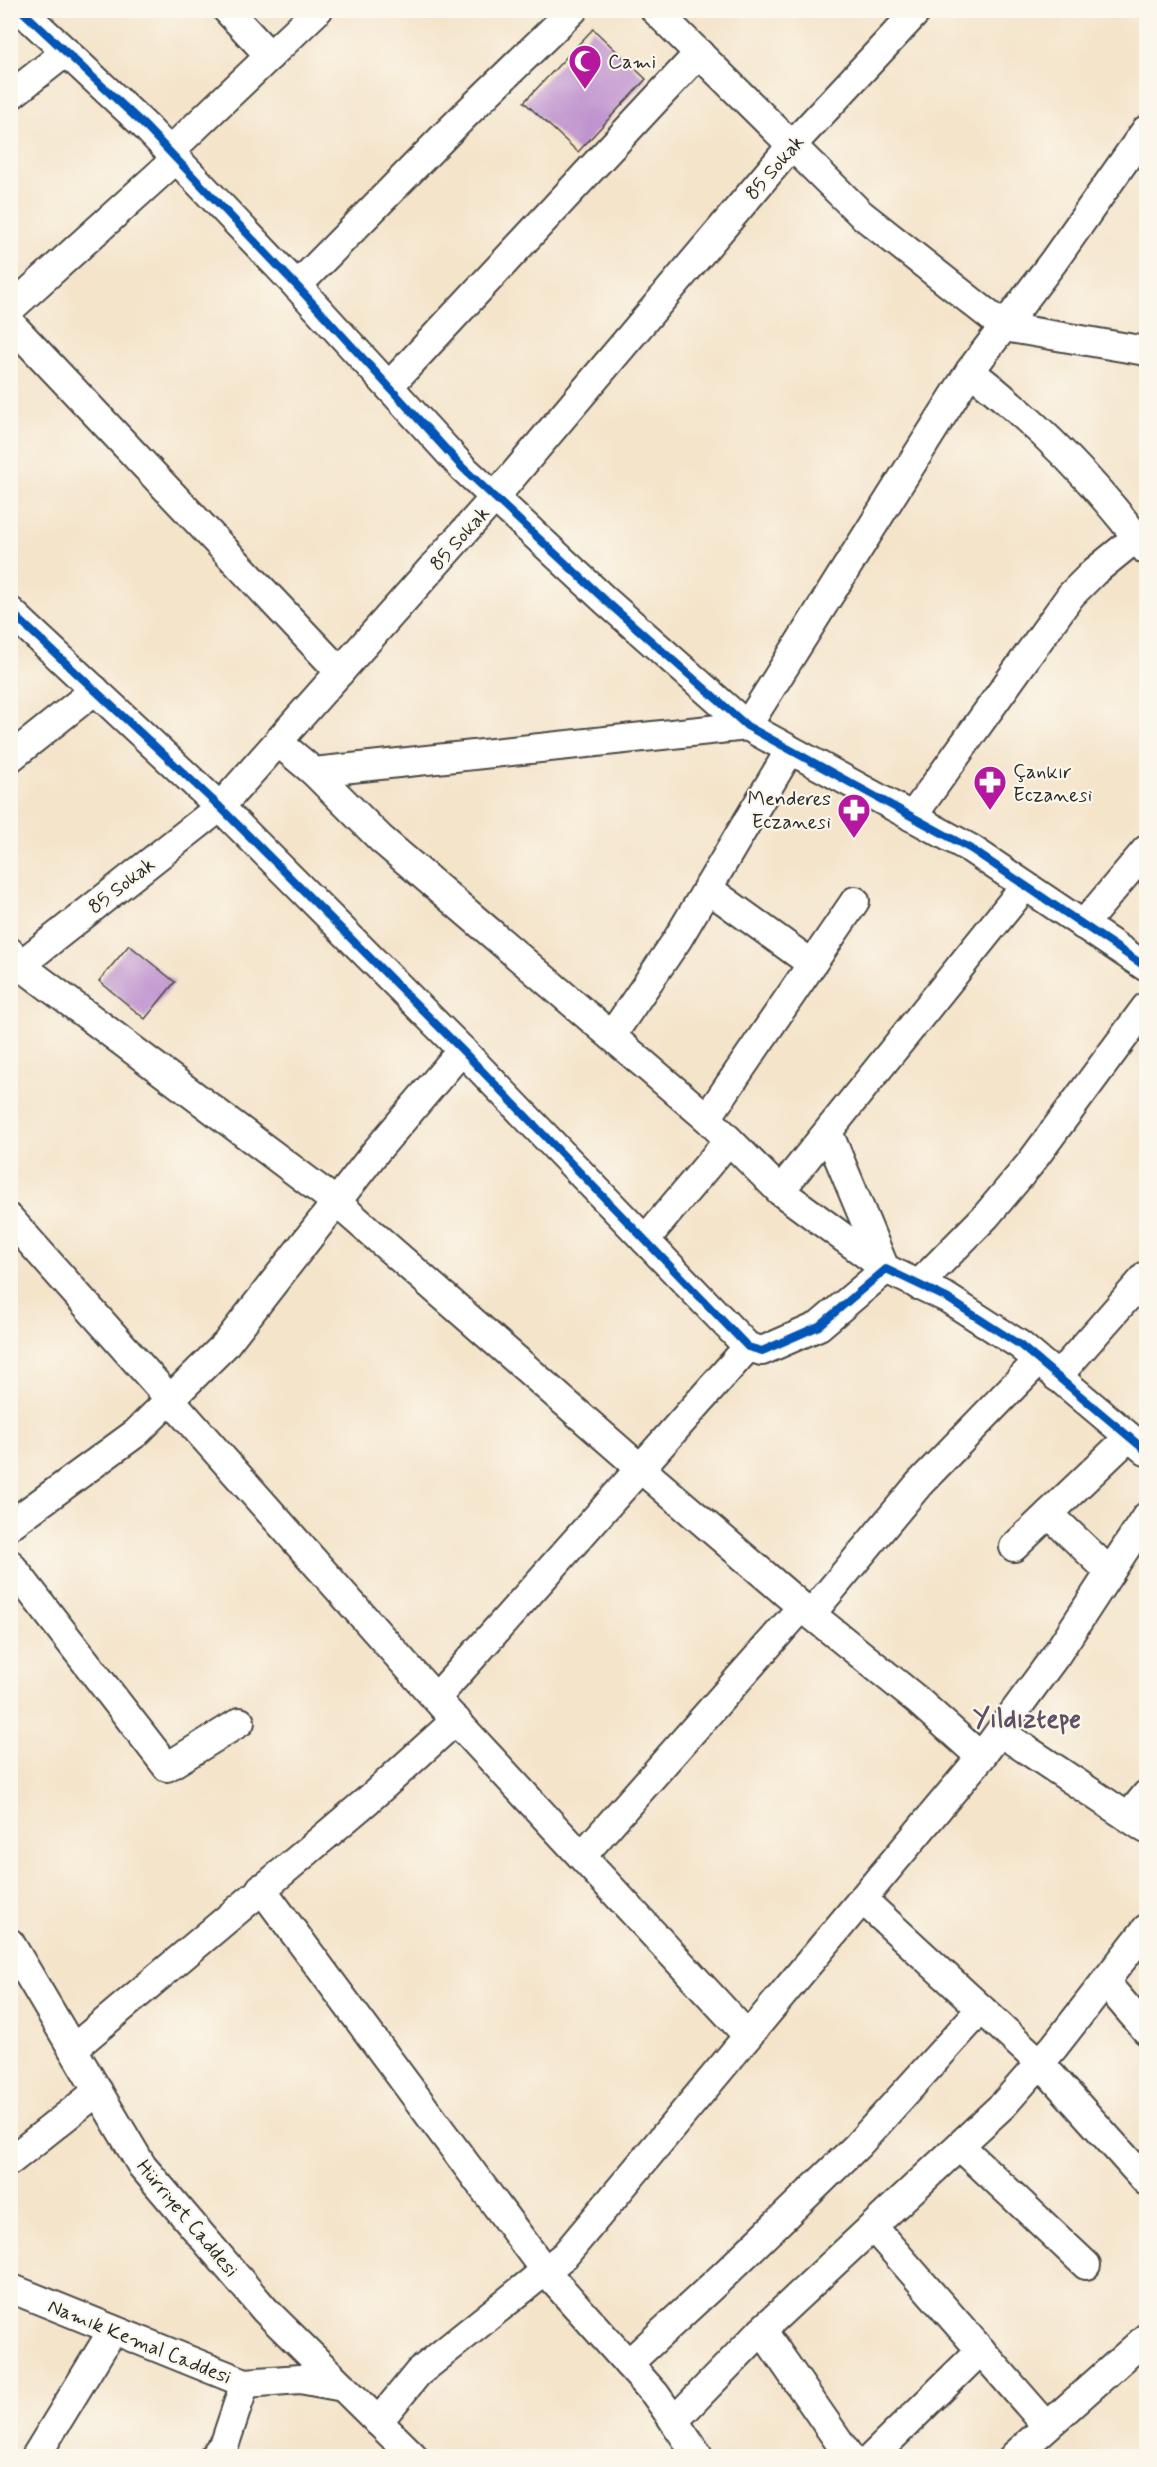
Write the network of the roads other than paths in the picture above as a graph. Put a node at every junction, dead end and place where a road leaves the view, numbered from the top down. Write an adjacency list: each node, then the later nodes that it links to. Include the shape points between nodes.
1 (227, 10): 9 (street)
2 (318, 10): 9 (street)
3 (573, 10): 14 (street)
4 (655, 10): 8 (street)
5 (918, 10): 12 (street, 85 Sokak)
6 (21, 11): 7 (street)
7 (66, 52): 10 (street); 13 (street)
8 (699, 53): 12 (street); 20 (street)
9 (270, 56): 13 (street)
10 (10, 96)
11 (1146, 130): 17 (street)
12 (792, 145): 17 (street, via 861,214); 21 (street, 85 Sokak)
13 (173, 155): 14 (street); 15 (street)
14 (297, 286): 20 (street)
15 (10, 309)
16 (10, 323): 24 (street)
17 (1004, 327): 18 (street); 19 (street)
18 (1146, 351)
19 (970, 370): 22 (street, via 1052,440); 26 (street)
20 (389, 386): 21 (street, via 463,468)
21 (495, 497): 24 (street, 85 Sokak); 26 (street)
22 (1142, 544): 32 (street, via 1094,572 1071,595)
23 (10, 611): 25 (street)
24 (340, 672): 27 (street, 85 Sokak)
25 (94, 690): 29 (street); 31 (street)
26 (747, 726): 28 (street); 30 (street)
27 (278, 742): 30 (street); 31 (street, 85 Sokak)
28 (790, 750): 32 (street); 35 (street)
29 (10, 758)
30 (314, 772): 42 (street, via 381,839)
31 (220, 807): 38 (street, 85 Sokak); 43 (street)
32 (912, 817): 34 (street, via 971,849)
33 (1146, 850): 37 (street)
34 (1025, 886): 37 (street); 45 (street)
35 (707, 888): 39 (street); 42 (street)
36 (855, 901): 39 (street)
37 (1083, 925): 40 (street)
38 (14, 963): 48 (street)
39 (812, 964): 44 (street)
40 (1146, 967)
41 (1146, 1007): 53 (street, via 1029,1165 986,1216)
42 (612, 1035): 44 (street)
43 (462, 1050): 48 (street); 50 (street)
44 (707, 1118): 46 (street)
45 (828, 1132): 47 (street); 51 (street)
46 (729, 1140): 47 (street); 50 (street)
47 (780, 1191): 51 (street)
48 (336, 1202): 56 (street, via 225,1345); 58 (street)
49 (10, 1219): 56 (street)
50 (645, 1240): 54 (street)
51 (886, 1269): 53 (street); 54 (street, via 819,1326 762,1351)
52 (1146, 1276): 55 (street)
53 (918, 1284): 55 (street, via 947,1298 1020,1346)
54 (748, 1347): 58 (street)
55 (1047, 1369): 57 (street); 65 (street, via 919,1484)
56 (171, 1398): 60 (street, via 136,1433); 66 (street)
57 (1138, 1444): 59 (street)
58 (640, 1468): 65 (street); 66 (street)
59 (1049, 1514): 62 (street); 64 (street)
60 (10, 1526)
61 (1143, 1530): 64 (street)
62 (1014, 1547)
63 (10, 1564): 68 (street, via 167,1767)
64 (1110, 1572): 69 (street)
65 (807, 1611): 70 (street); 73 (street)
66 (436, 1698): 67 (street)
67 (456, 1720): 73 (street); 74 (street, via 368,1800)
68 (240, 1722)
69 (1000, 1732): 70 (street); 72 (street)
70 (981, 1757): 75 (street)
71 (1146, 1795): 72 (street)
72 (1137, 1823)
73 (582, 1856): 81 (street)
74 (261, 1888): 82 (street); 90 (street)
75 (862, 1899): 79 (street); 81 (street)
76 (1146, 1929): 78 (street)
77 (10, 1943): 82 (street, Hürriyet Caddesi)
78 (1105, 1982): 80 (street); 83 (street)
79 (981, 2009): 83 (street); 96 (street, via 857,2146)
80 (1146, 2030)
81 (748, 2036): 90 (street, via 565,2255)
82 (73, 2049): 84 (street, Hürriyet Caddesi)
83 (1040, 2063): 85 (street); 87 (street)
84 (98, 2091): 86 (street); 98 (street, Hürriyet Caddesi, via 142,2166 265,2310)
85 (960, 2146): 88 (street); 89 (street)
86 (10, 2162)
87 (1146, 2181)
88 (873, 2227): 93 (street); 95 (street)
89 (1086, 2265)
90 (545, 2271): 96 (street); 100 (street, via 418,2373)
91 (10, 2288): 92 (street, Namık Kemal Caddesi)
92 (113, 2330): 97 (street, Namık Kemal Caddesi); 102 (street)
93 (762, 2330): 99 (street); 106 (street)
94 (1146, 2338): 101 (street)
95 (981, 2350): 101 (street); 107 (street)
96 (628, 2364): 99 (street)
97 (245, 2383): 98 (street, Namık Kemal Caddesi, via 300,2379); 103 (street, via 225,2443)
98 (343, 2387): 100 (street, Hürriyet Caddesi)
99 (674, 2421): 105 (street)
100 (378, 2422): 104 (street, Hürriyet Caddesi)
101 (1047, 2426): 108 (street)
102 (36, 2457)
103 (214, 2457)
104 (413, 2457)
105 (698, 2457)
106 (849, 2457)
107 (873, 2457)
108 (1014, 2457)

